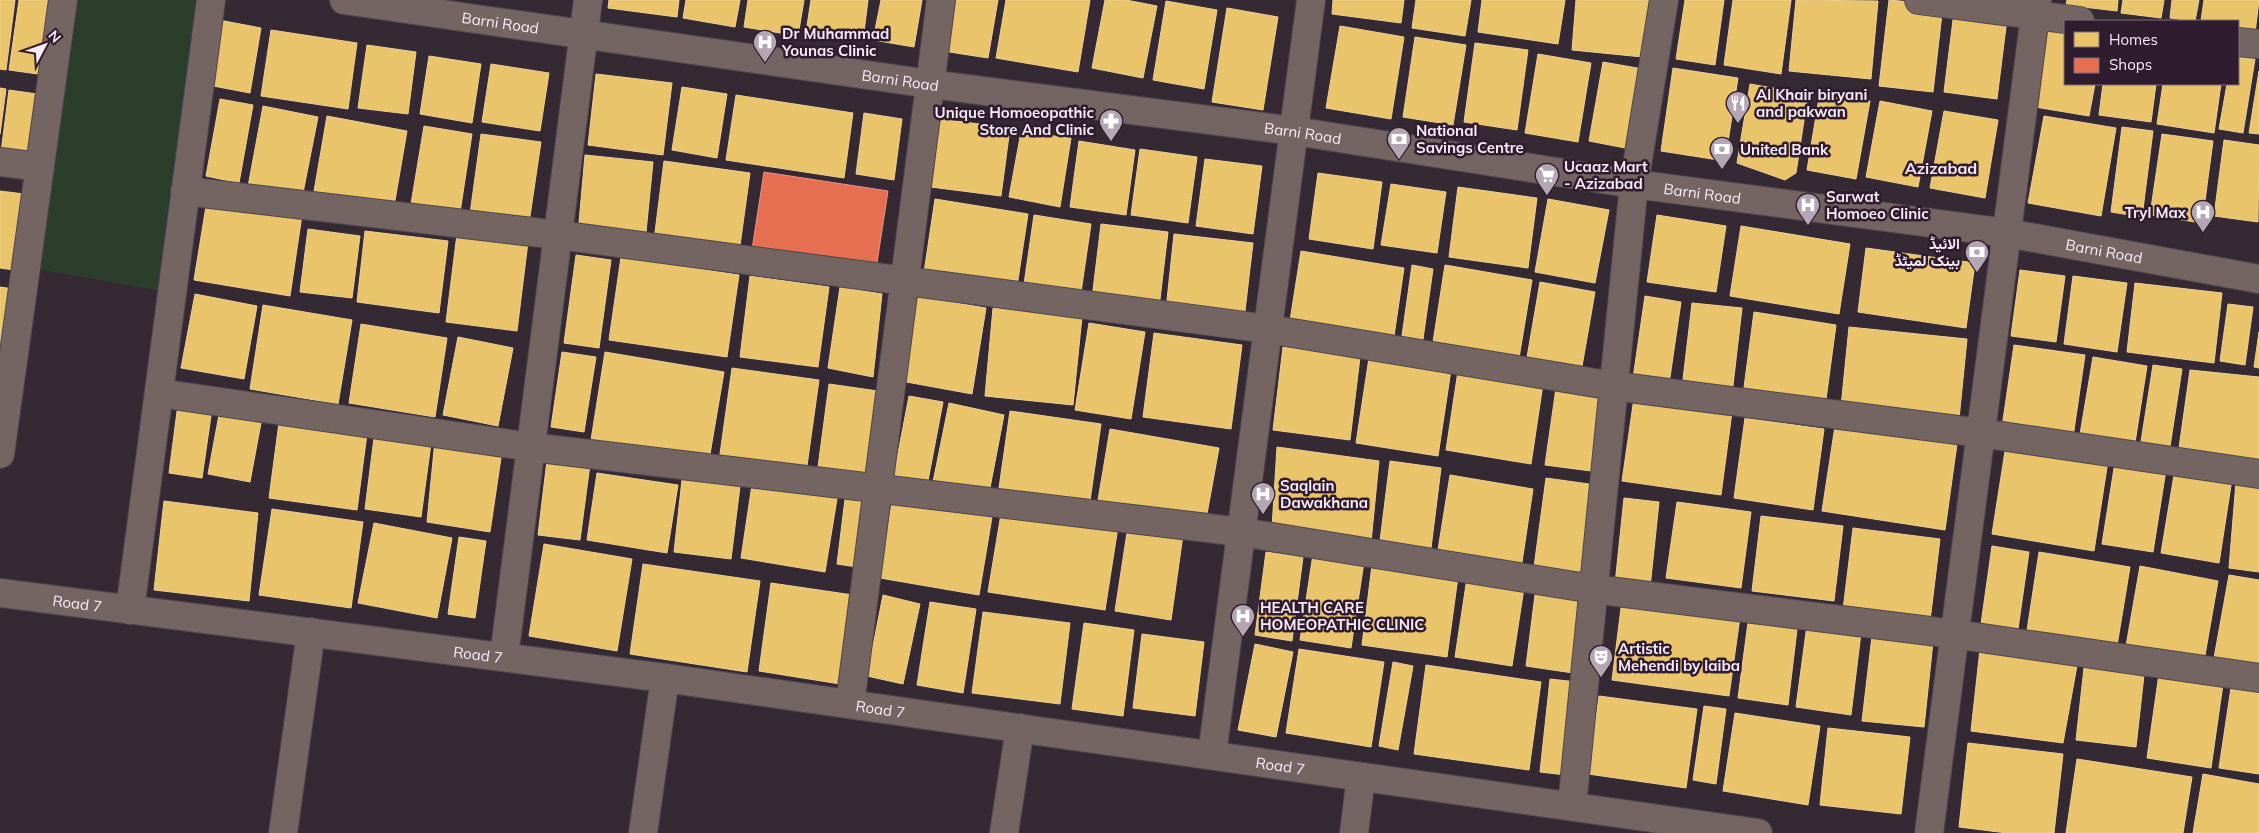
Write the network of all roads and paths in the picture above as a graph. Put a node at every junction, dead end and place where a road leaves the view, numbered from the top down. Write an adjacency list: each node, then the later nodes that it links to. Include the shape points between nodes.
1 (63, 0): 17 (street)
2 (211, 0): 19 (street)
3 (344, 0): 11 (street, Barni Road)
4 (588, 0): 11 (street)
5 (941, 0): 14 (street)
6 (1311, 0): 15 (street)
7 (1664, 0): 18 (street)
8 (1919, 0): 9 (street)
9 (2036, 8): 10 (street); 20 (street)
10 (2077, 20)
11 (584, 35): 14 (street, Barni Road); 21 (street)
12 (2239, 42): 13 (street)
13 (2259, 44)
14 (930, 84): 15 (street, Barni Road); 23 (street)
15 (1294, 131): 18 (street, Barni Road); 24 (street)
16 (0, 162): 17 (street)
17 (40, 167): 25 (street)
18 (1634, 184): 20 (street, Barni Road); 26 (street)
19 (185, 191): 21 (street); 27 (street)
20 (2007, 233): 22 (street, Barni Road); 28 (street)
21 (558, 235): 23 (street); 29 (street)
22 (2259, 279)
23 (904, 281): 24 (street); 32 (street)
24 (1268, 329): 26 (street); 33 (street)
25 (6, 362): 30 (street)
26 (1614, 386): 28 (street); 34 (street)
27 (159, 393): 29 (street); 36 (street)
28 (1981, 433): 31 (street); 38 (street)
29 (531, 447): 32 (street); 39 (street)
30 (0, 454)
31 (2259, 474)
32 (878, 490): 33 (street); 42 (street)
33 (1242, 532): 34 (street); 44 (street)
34 (1593, 589): 38 (street); 46 (street)
35 (0, 593): 36 (street, Road 7)
36 (130, 610): 37 (street, Road 7)
37 (311, 632): 39 (street, Road 7); 47 (street)
38 (1954, 634): 41 (street); 52 (street)
39 (504, 657): 40 (street, Road 7)
40 (665, 678): 42 (street, Road 7); 48 (street)
41 (2259, 678)
42 (850, 704): 43 (street, Road 7)
43 (1020, 728): 44 (street, Road 7); 49 (street)
44 (1212, 755): 45 (street, Road 7)
45 (1361, 777): 46 (street, Road 7); 50 (street)
46 (1572, 806): 51 (street, Road 7)
47 (283, 833)
48 (644, 833)
49 (1004, 833)
50 (1354, 833)
51 (1758, 833)
52 (1928, 833)

